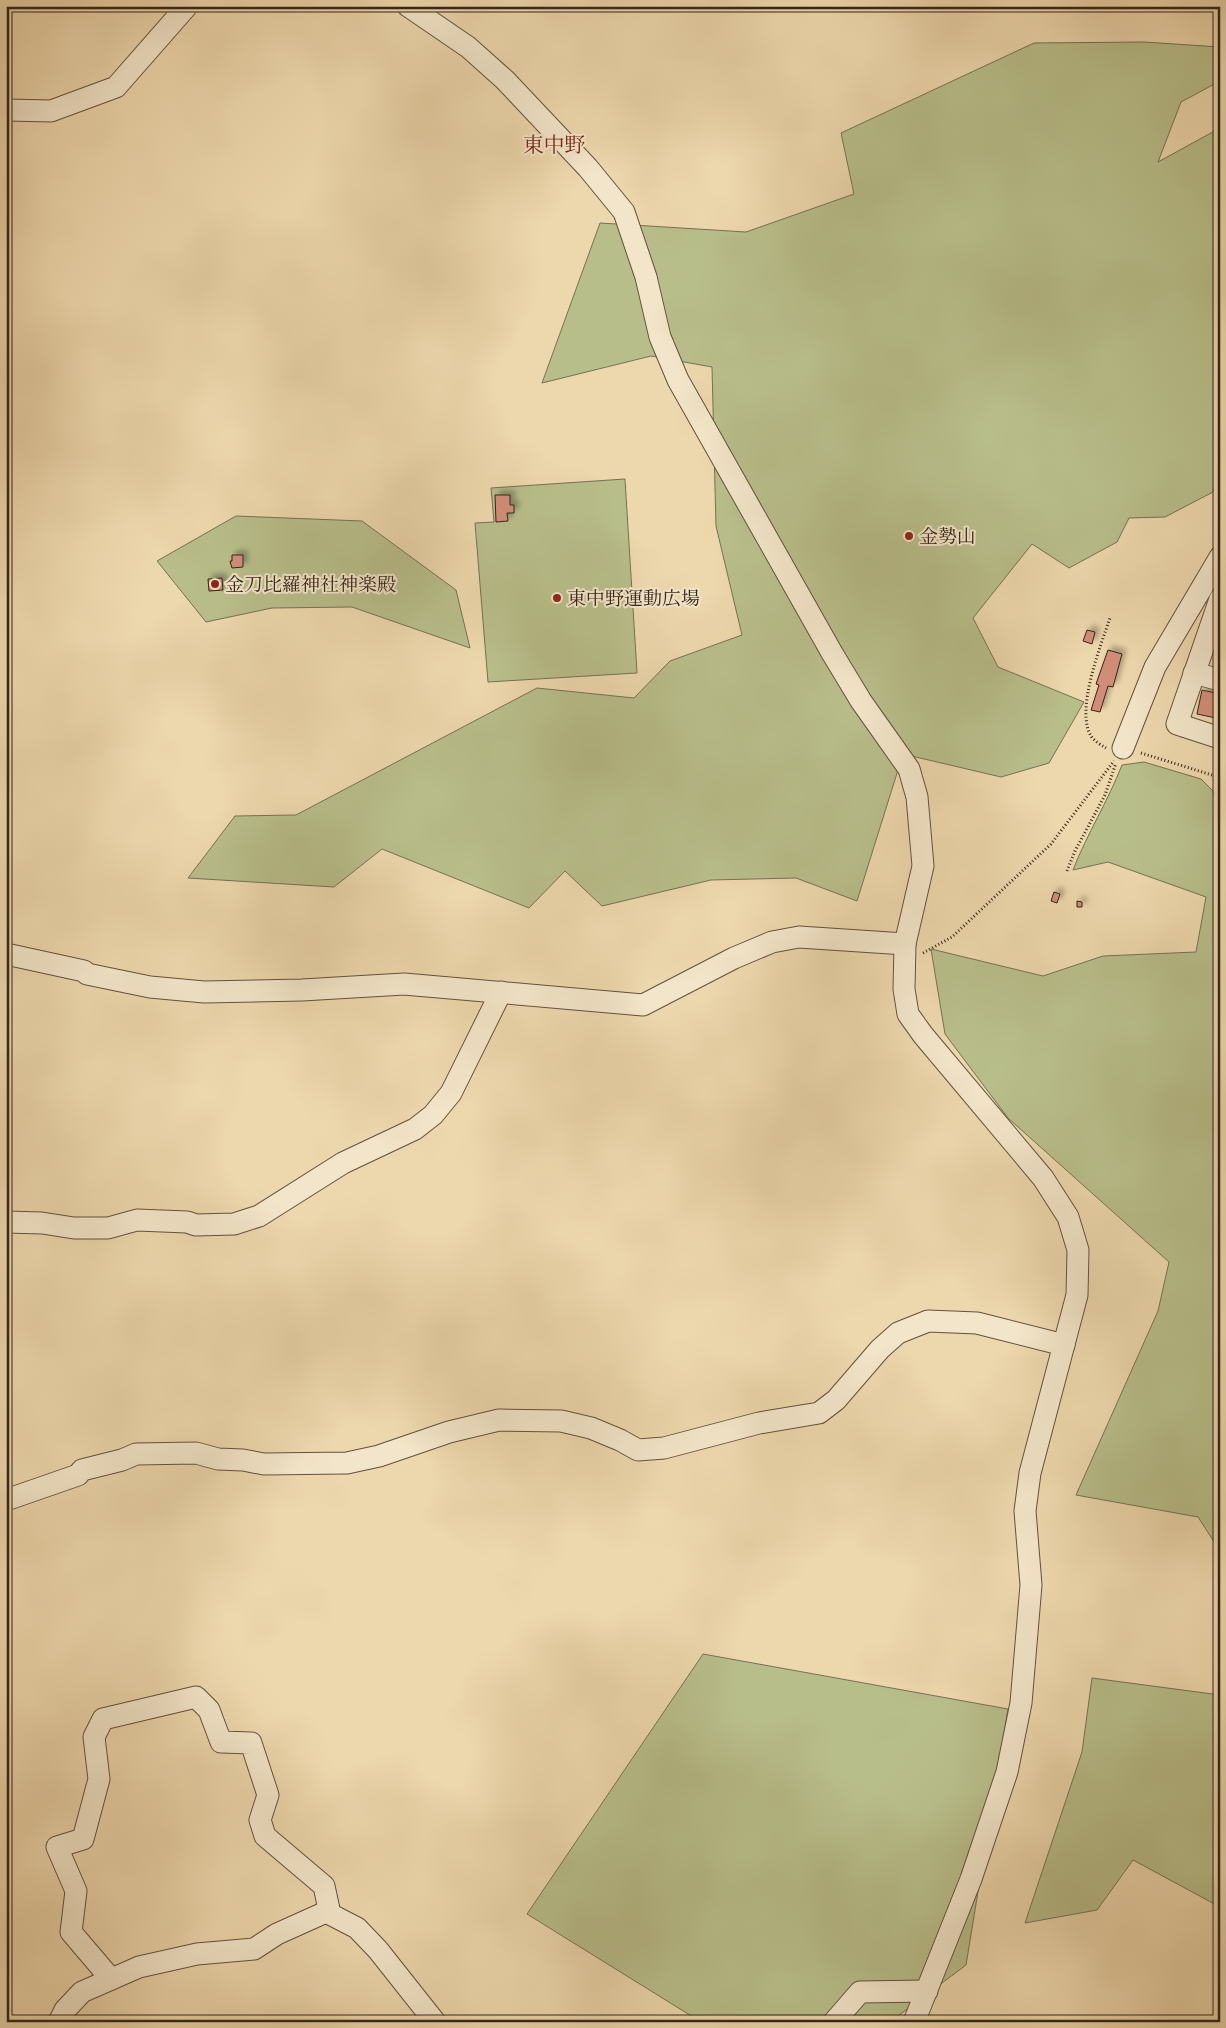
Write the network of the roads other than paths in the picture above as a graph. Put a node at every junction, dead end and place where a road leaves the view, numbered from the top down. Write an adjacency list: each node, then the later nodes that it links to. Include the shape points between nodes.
1 (187, 6): 3 (street, via 116,88 51,111)
2 (408, 6): 11 (street, via 468,47 505,80 588,168 624,212 646,278 660,336 678,380 832,653 861,701 909,768 917,797 923,866)
3 (6, 110)
4 (1220, 557): 9 (street, via 1155,666)
5 (1219, 601): 6 (street)
6 (1194, 672): 7 (street); 8 (street, via 1178,724)
7 (1220, 680)
8 (1220, 738)
9 (1121, 751)
10 (6, 954): 12 (street, via 150,987 204,992 404,984)
11 (905, 954): 12 (street, via 799,938 772,942 643,1005); 14 (street, via 904,989 908,1014 1044,1178 1068,1217 1078,1250 1077,1295)
12 (501, 992): 13 (street, via 451,1093 433,1115 415,1129 343,1163 260,1216 234,1224 196,1225 137,1220 108,1228)
13 (6, 1222)
14 (1064, 1345): 15 (street, via 976,1323 928,1321 892,1338 836,1400 819,1414 759,1423 664,1448 638,1450 591,1428 561,1421 499,1420 449,1432 379,1456 347,1462 264,1464 196,1453 136,1454 82,1470 78,1475); 18 (street, via 1030,1473 1025,1511 1031,1585 1021,1703 1007,1772 971,1879)
15 (6, 1500)
16 (330, 1914): 17 (street, via 326,1912 276,1934 254,1949 197,1954 139,1967); 17 (street, via 324,1886 265,1836 260,1820 268,1795 251,1743 221,1742 209,1710 196,1697 103,1719 94,1737 99,1779 83,1839 57,1847 76,1891 71,1932); 20 (street, via 356,1928 378,1950)
17 (111, 1979): 19 (street, via 82,1992 65,2010)
18 (926, 1991): 21 (street, via 860,1992); 22 (street)
19 (59, 2022)
20 (435, 2022)
21 (834, 2022)
22 (914, 2022)

